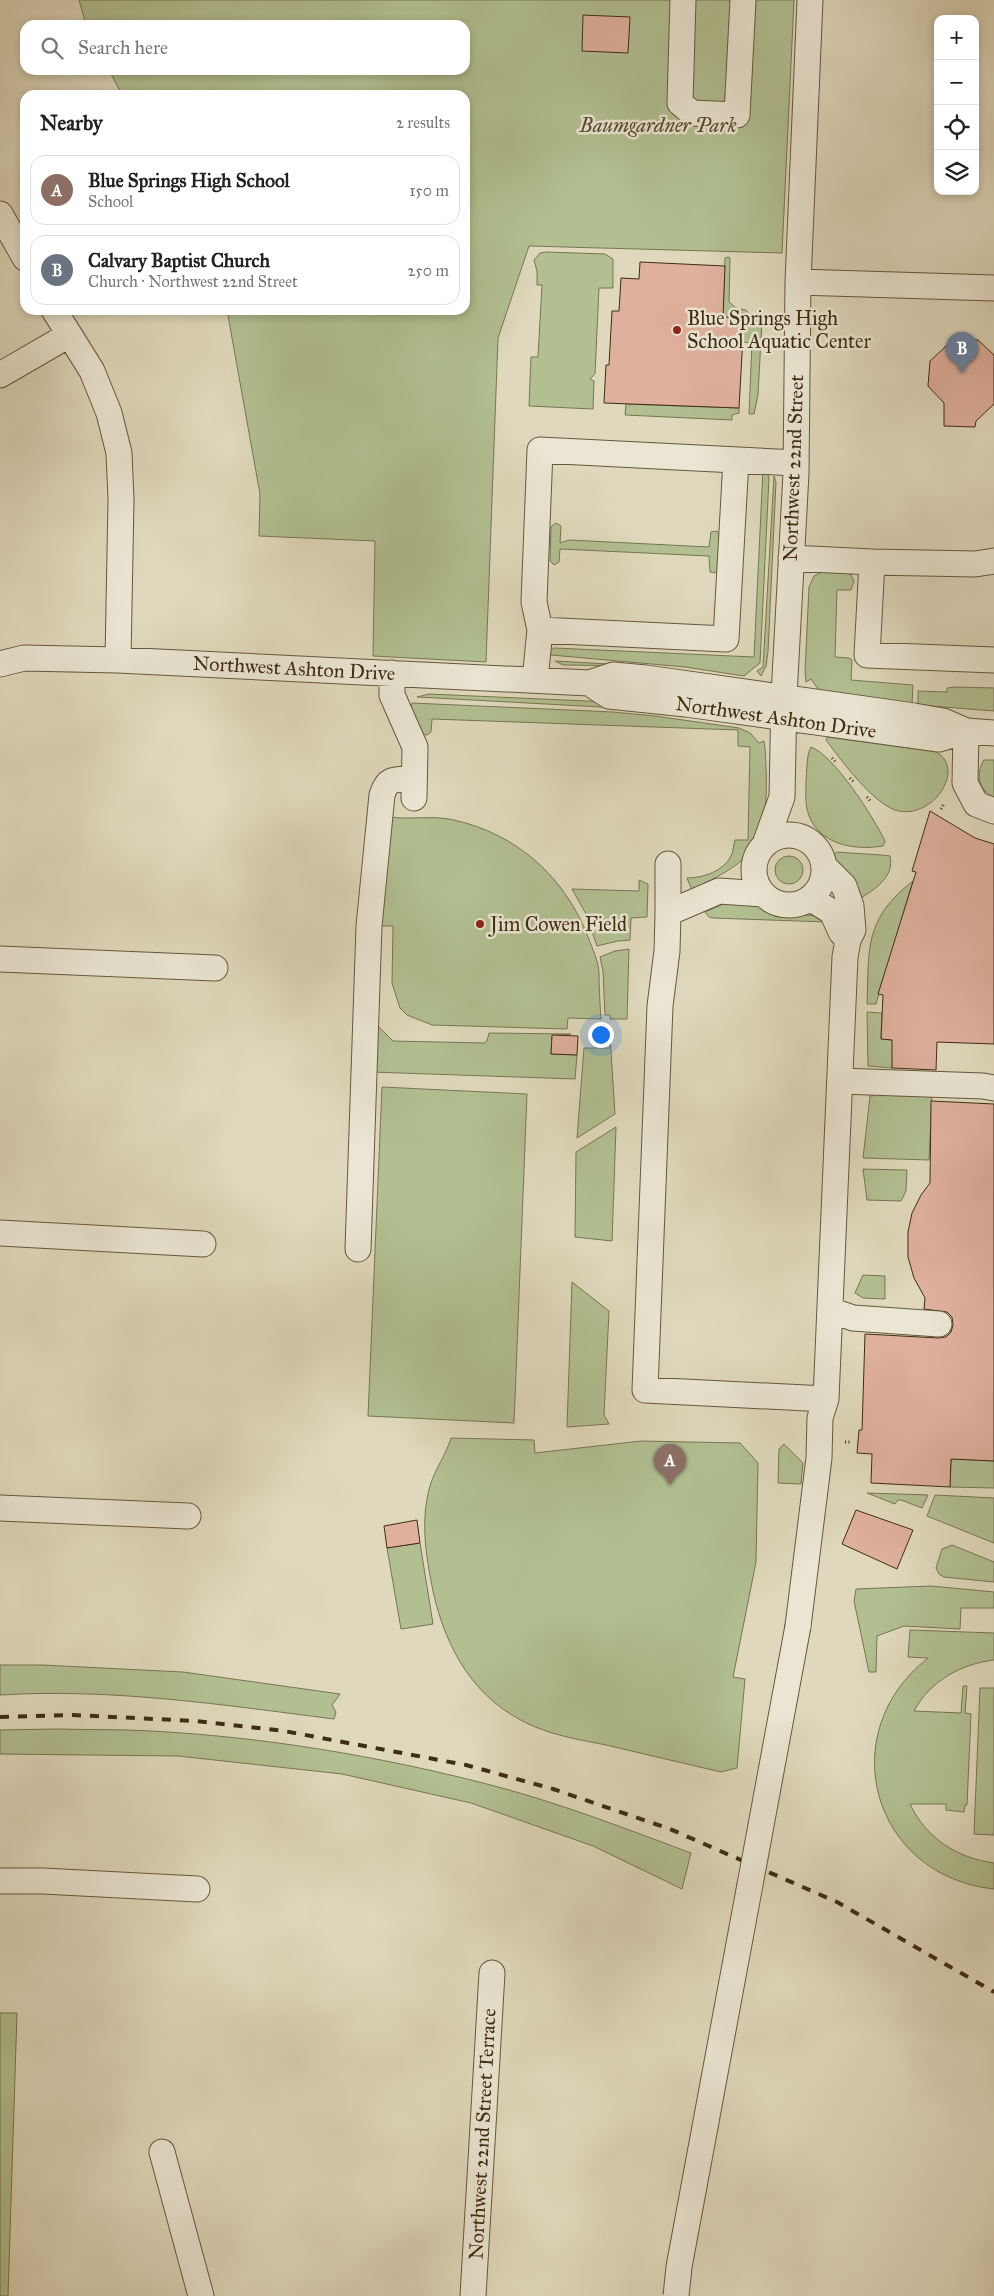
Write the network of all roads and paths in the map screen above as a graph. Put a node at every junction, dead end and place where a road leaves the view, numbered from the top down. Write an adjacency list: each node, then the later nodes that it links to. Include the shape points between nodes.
1 (683, 0): 2 (street, via 680,103 692,113 737,115)
2 (743, 0)
3 (810, 0): 6 (street, Northwest 22nd Street)
4 (0, 214): 5 (street)
5 (20, 249)
6 (798, 282): 7 (street); 12 (street, Northwest 22nd Street)
7 (994, 288)
8 (57, 315): 9 (street)
9 (68, 335): 10 (street); 17 (street, via 92,371 109,413 119,453)
10 (0, 374)
11 (736, 460): 12 (street); 16 (street, via 726,638); 16 (street, via 540,450 534,602)
12 (796, 463): 13 (street, Northwest 22nd Street)
13 (791, 558): 14 (street); 22 (street, Northwest 22nd Street)
14 (872, 562): 15 (street); 18 (street, via 867,654)
15 (994, 562)
16 (540, 630): 21 (street)
17 (118, 660): 19 (street, Northwest Ashton Drive, via 24,658); 20 (street, Northwest Ashton Drive)
18 (994, 660)
19 (0, 664)
20 (392, 673): 21 (street, Northwest Ashton Drive); 50 (street, via 392,695 414,747 414,789 391,780 385,785 382,796 369,926)
21 (535, 680): 22 (street, Northwest Ashton Drive, via 589,682 613,675)
22 (783, 707): 23 (street, Northwest Ashton Drive, via 943,721); 29 (street, Northwest 22nd Street)
23 (966, 732): 24 (street, Northwest Ashton Drive); 34 (street, via 965,784 976,804)
24 (994, 733)
25 (832, 758): 26 (path)
26 (836, 762)
27 (850, 778): 28 (path)
28 (854, 782)
29 (782, 797): 35 (street); 36 (street)
30 (867, 797): 31 (path)
31 (872, 802)
32 (944, 804): 33 (path)
33 (941, 809)
34 (994, 812)
35 (802, 838): 36 (street, via 783,836); 38 (street, via 817,849)
36 (760, 854): 39 (street); 40 (street, via 757,885)
37 (668, 864): 42 (street)
38 (824, 866): 41 (street, via 818,890); 43 (street, via 844,886 849,898 853,927)
39 (719, 892): 40 (street); 42 (street)
40 (763, 894): 41 (street, via 771,901 791,905)
41 (810, 898): 43 (street, via 832,912)
42 (668, 913): 53 (street, via 660,1006 645,1390)
43 (848, 940): 46 (street)
44 (0, 959): 45 (street)
45 (215, 968)
46 (840, 1081): 47 (street); 51 (street)
47 (990, 1084)
48 (0, 1233): 49 (street)
49 (203, 1244)
50 (358, 1249)
51 (830, 1310): 52 (street, via 853,1318); 53 (street)
52 (939, 1324)
53 (826, 1399): 64 (street, bridge, via 820,1418 819,1458 798,1626)
54 (845, 1442): 55 (path)
55 (852, 1442)
56 (0, 1508): 57 (street)
57 (188, 1516)
58 (0, 1881): 59 (street)
59 (197, 1889)
60 (492, 1973): 63 (street, Northwest 22nd Street Terrace)
61 (162, 2152): 62 (street)
62 (201, 2296)
63 (473, 2296)
64 (676, 2296)

